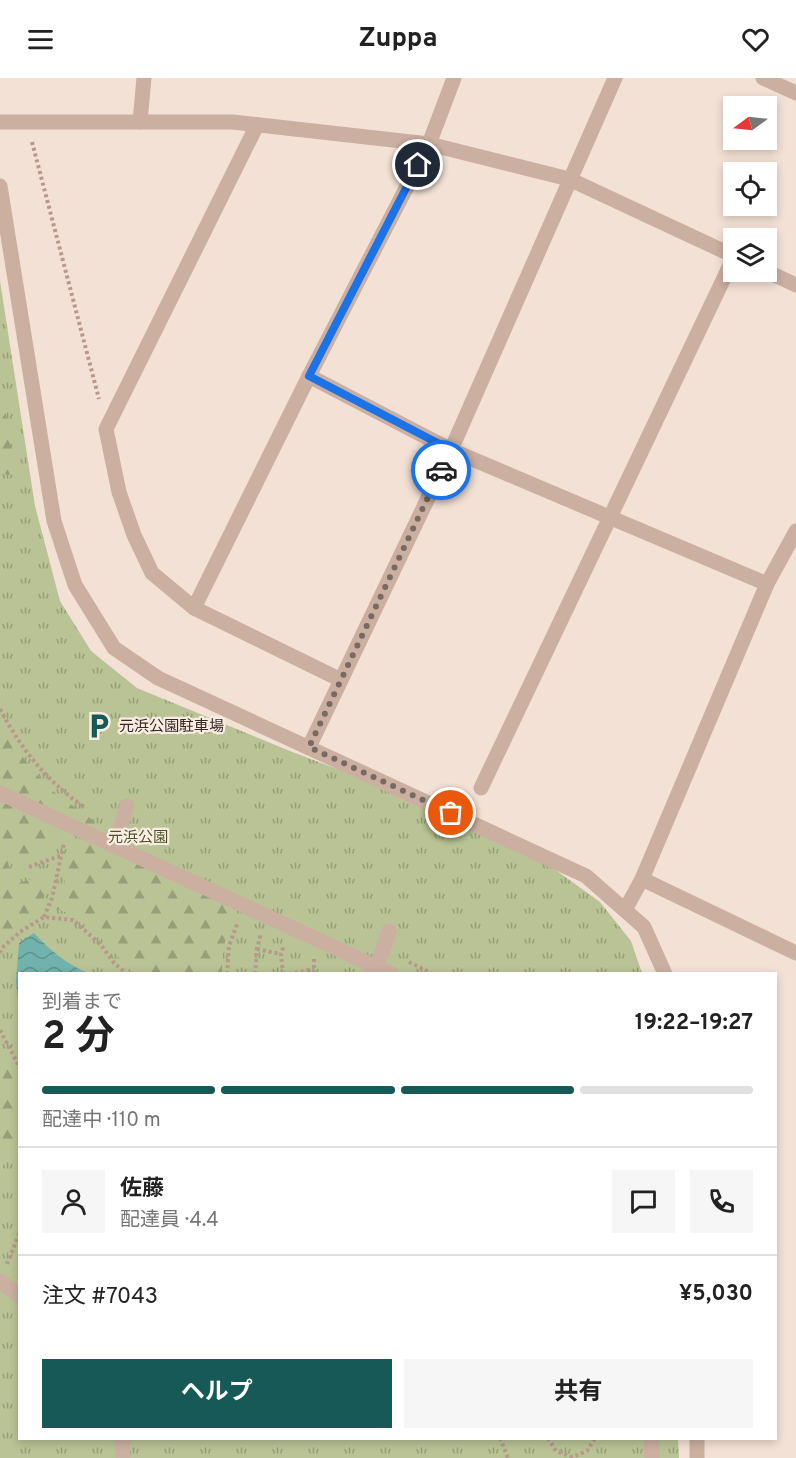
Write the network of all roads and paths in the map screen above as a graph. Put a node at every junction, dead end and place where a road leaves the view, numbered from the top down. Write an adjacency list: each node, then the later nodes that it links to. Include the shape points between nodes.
1 (144, 78): 8 (street)
2 (454, 78): 10 (street)
3 (615, 78): 11 (street)
4 (763, 78): 5 (street)
5 (796, 93)
6 (0, 122): 7 (street)
7 (27, 122): 8 (street); 18 (path)
8 (140, 122): 9 (street)
9 (257, 125): 10 (street); 18 (street)
10 (429, 144): 11 (street); 17 (street)
11 (569, 180): 13 (street); 19 (street)
12 (0, 186): 26 (street, via 54,521 75,585 114,648 158,678)
13 (723, 252)
14 (777, 276): 16 (street)
15 (723, 280): 20 (street)
16 (796, 285)
17 (309, 376): 19 (street); 23 (street)
18 (106, 429): 23 (street, via 119,492 152,573)
19 (451, 450): 20 (street); 24 (street)
20 (609, 517): 22 (street); 27 (street)
21 (796, 531): 22 (street)
22 (767, 584): 35 (street)
23 (194, 608): 24 (street)
24 (341, 680): 26 (street)
25 (0, 709): 30 (path, via 26,754 64,793)
26 (309, 747): 37 (street, via 586,876)
27 (481, 788)
28 (0, 793): 31 (street)
29 (127, 806): 32 (street)
30 (86, 809)
31 (69, 824): 32 (street); 33 (path)
32 (115, 845): 36 (street)
33 (61, 856): 34 (path); 39 (path)
34 (29, 867)
35 (642, 879): 37 (street); 43 (street)
36 (244, 905): 38 (street); 49 (path, via 229,946)
37 (625, 910): 53 (street, via 644,927)
38 (266, 915): 40 (street); 42 (path)
39 (44, 917): 44 (path, via 20,932); 48 (path, via 72,920)
40 (290, 926): 45 (path); 47 (street)
41 (389, 931): 47 (street)
42 (257, 949): 45 (path); 50 (path)
43 (796, 952)
44 (0, 953)
45 (281, 954): 51 (path)
46 (314, 969): 52 (path)
47 (373, 970)
48 (125, 972)
49 (227, 972)
50 (255, 972)
51 (283, 972)
52 (299, 972)
53 (664, 972)
54 (0, 1030): 55 (path)
55 (18, 1064)
56 (18, 1236): 57 (path)
57 (0, 1281): 58 (street)
58 (18, 1294)
59 (122, 1440): 65 (street)
60 (501, 1440): 66 (path)
61 (549, 1440): 62 (path, via 556,1451 572,1457 587,1451)
62 (594, 1440)
63 (651, 1440): 67 (street)
64 (697, 1440): 68 (street)
65 (123, 1458)
66 (508, 1458)
67 (652, 1458)
68 (697, 1458)

